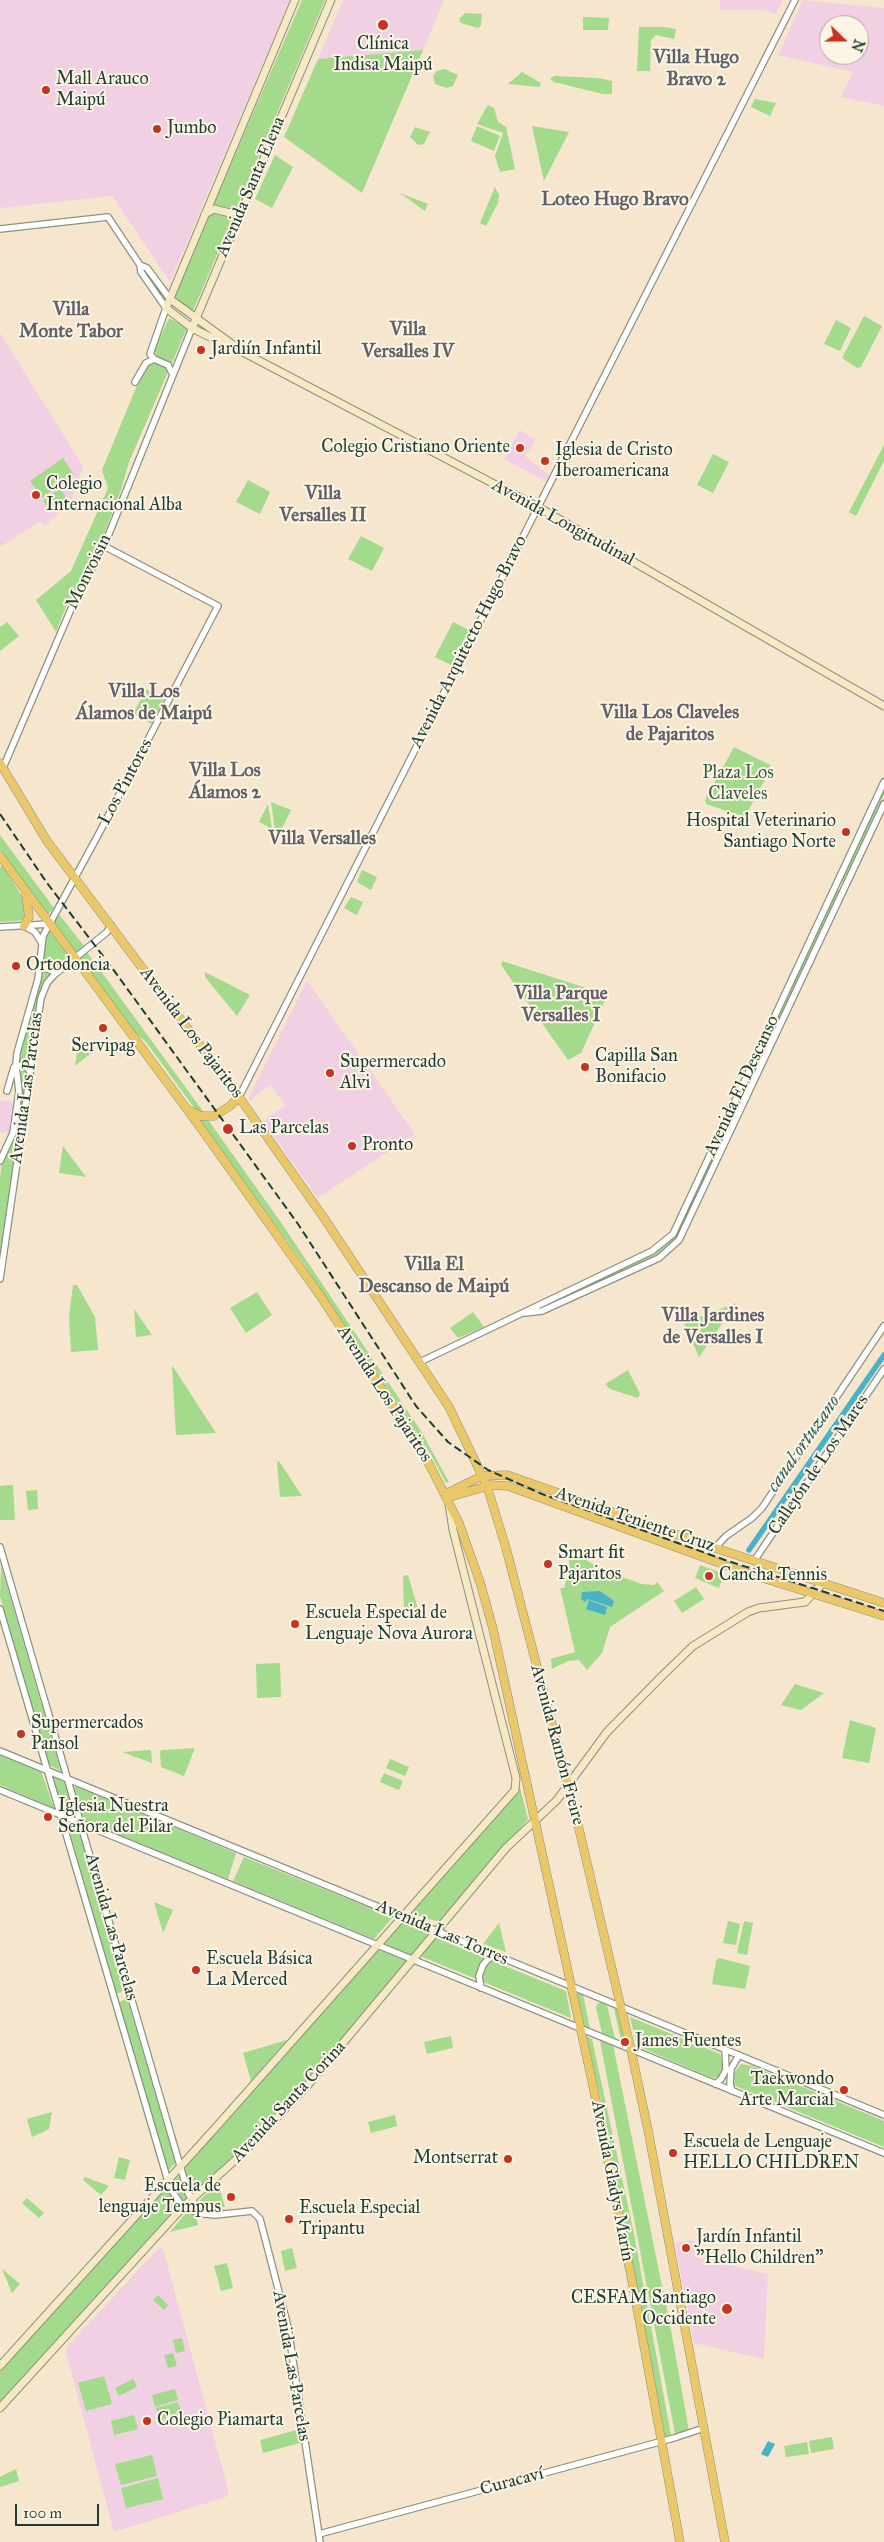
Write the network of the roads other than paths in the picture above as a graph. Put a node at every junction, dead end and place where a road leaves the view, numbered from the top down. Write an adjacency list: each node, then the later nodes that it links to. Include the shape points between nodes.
1 (295, 0): 4 (main road, Avenida Santa Elena)
2 (331, 0): 5 (main road, Avenida Santa Elena)
3 (795, 0): 21 (street, Avenida Arquitecto Hugo Bravo)
4 (215, 188): 6 (main road, via 216,201); 7 (main road, Avenida Santa Elena)
5 (241, 210): 6 (main road, via 234,213); 8 (main road, Avenida Santa Elena)
6 (223, 211): 7 (main road, via 214,209); 8 (main road, via 232,219)
7 (205, 214): 11 (main road, Avenida Santa Elena)
8 (234, 228): 13 (main road, Avenida Santa Elena)
9 (0, 229): 10 (street, Avenida Longitudinal, via 108,217)
10 (140, 265): 11 (street, Avenida Longitudinal, via 146,268); 12 (street, Avenida Longitudinal, via 141,272)
11 (170, 299): 12 (main road, Avenida Santa Elena); 13 (main road, Avenida Longitudinal)
12 (166, 308): 14 (main road, Avenida Longitudinal); 16 (street, Avenida Santa Elena, via 149,352)
13 (195, 320): 14 (main road, Avenida Santa Elena); 15 (main road, Avenida Longitudinal)
14 (192, 328): 15 (main road, Avenida Longitudinal); 17 (street, Avenida Santa Elena)
15 (237, 349): 21 (main road, Avenida Longitudinal)
16 (154, 359): 18 (street); 20 (street, via 146,363)
17 (179, 359): 18 (street); 19 (street, Avenida Santa Elena)
18 (166, 364): 19 (street)
19 (173, 375): 22 (street, Monvoisin)
20 (135, 382)
21 (538, 507): 23 (main road, Avenida Longitudinal); 41 (street, Avenida Arquitecto Hugo Bravo)
22 (104, 546): 24 (street, Monvoisin, via 77,594); 28 (street, Los Pintores, via 218,606)
23 (884, 706)
24 (2, 766): 28 (main road, Avenida Los Pajaritos, via 36,825)
25 (884, 782): 47 (street, Avenida El Descanso, via 674,1234 652,1251)
26 (884, 804): 47 (street, Avenida El Descanso, via 680,1240 659,1258 542,1311)
27 (0, 856): 29 (main road, Avenida Los Pajaritos)
28 (75, 878): 30 (street, Avenida Las Parcelas); 32 (main road, Avenida Los Pajaritos)
29 (26, 892): 30 (main road, Avenida Los Pajaritos); 31 (main road, via 29,917)
30 (49, 924): 31 (street); 34 (street, Avenida Las Parcelas); 35 (main road, Avenida Los Pajaritos)
31 (24, 926): 33 (street); 34 (street, via 35,932)
32 (111, 926): 35 (street, Avenida Las Parcelas); 41 (main road, Avenida Los Pajaritos)
33 (0, 927)
34 (41, 942): 36 (street, Avenida Las Parcelas)
35 (75, 958): 37 (street, Avenida Las Parcelas); 42 (main road, Avenida Los Pajaritos)
36 (39, 959): 37 (street, via 47,969); 38 (street, Avenida Las Parcelas, via 38,979)
37 (57, 972): 39 (street, Avenida Las Parcelas, via 47,983 41,998)
38 (16, 1065): 39 (street, via 23,1065); 40 (street, via 11,1071); 43 (street, Avenida Las Parcelas, via 18,1098 13,1132)
39 (29, 1070): 44 (street, Avenida Las Parcelas)
40 (7, 1091)
41 (239, 1096): 42 (main road, via 214,1116 201,1116); 49 (main road, Avenida Los Pajaritos)
42 (187, 1109): 53 (main road, Avenida Los Pajaritos, via 337,1320 423,1452)
43 (6, 1147): 44 (street); 45 (street, Avenida Las Parcelas)
44 (18, 1152): 46 (street, Avenida Las Parcelas)
45 (0, 1161)
46 (0, 1279)
47 (523, 1313): 49 (street, Avenida El Descanso)
48 (884, 1326): 55 (street, via 762,1508)
49 (420, 1362): 51 (main road, Avenida Los Pajaritos, via 458,1423)
50 (884, 1369): 57 (street, Callejón de Los Mares)
51 (482, 1476): 52 (main road, Avenida Los Pajaritos); 53 (main road, Avenida Teniente Cruz); 55 (main road, Avenida Teniente Cruz, via 507,1475)
52 (487, 1486): 53 (main road, Avenida Teniente Cruz); 59 (main road, Avenida Teniente Cruz, via 516,1488); 65 (main road, Avenida Ramón Freire)
53 (447, 1496): 70 (main road, Avenida Los Pajaritos, via 516,1778); 73 (main road, Avenida Los Pajaritos, via 474,1561 484,1596)
54 (0, 1547): 56 (street, Avenida Las Parcelas)
55 (715, 1548): 57 (main road, Avenida Teniente Cruz)
56 (2, 1558): 67 (street, Avenida Las Parcelas)
57 (754, 1561): 58 (main road, Avenida Teniente Cruz)
58 (822, 1584): 59 (main road); 60 (main road, Avenida Teniente Cruz)
59 (813, 1595): 62 (main road, Avenida Teniente Cruz); 66 (main road, Avenida Santa Corina, via 802,1603 751,1610 693,1646 613,1726)
60 (884, 1603)
61 (0, 1608): 64 (street, Avenida Las Parcelas)
62 (884, 1616)
63 (0, 1751): 64 (street, Avenida Las Torres)
64 (46, 1770): 67 (street, Avenida Las Torres); 71 (street, Avenida Las Parcelas)
65 (564, 1772): 66 (main road, via 572,1776); 68 (main road, Avenida Ramón Freire)
66 (578, 1774): 68 (main road, Avenida Santa Corina)
67 (68, 1779): 72 (street, Avenida Las Parcelas); 74 (street, Avenida Las Torres)
68 (568, 1786): 73 (main road, Avenida Santa Corina); 81 (main road, Avenida Ramón Freire)
69 (0, 1790): 71 (street, Avenida Las Torres)
70 (515, 1790): 74 (main road, Avenida Santa Corina)
71 (60, 1815): 72 (street, Avenida Las Torres); 91 (street, Avenida Las Parcelas)
72 (81, 1823): 76 (street, Avenida Las Torres); 90 (street, Avenida Las Parcelas)
73 (534, 1823): 75 (main road, Avenida Santa Corina, via 506,1848); 79 (main road, Avenida Gladys Marín)
74 (405, 1917): 75 (street, Avenida Las Torres); 76 (main road, Avenida Santa Corina)
75 (437, 1930): 77 (street, Avenida Las Torres); 78 (main road, Avenida Santa Corina)
76 (380, 1946): 78 (street, Avenida Las Torres); 90 (main road, Avenida Santa Corina)
77 (495, 1956): 79 (street, Avenida Las Torres); 80 (street, via 483,1965 479,1976)
78 (413, 1959): 80 (street, Avenida Las Torres); 92 (main road, Avenida Santa Corina, via 301,2093 242,2154)
79 (570, 1986): 81 (street, Avenida Las Torres); 82 (main road, Avenida Gladys Marín)
80 (481, 1988): 82 (street, Avenida Las Torres)
81 (620, 2006): 83 (street, Avenida Las Torres); 84 (main road)
82 (580, 2030): 84 (street, Avenida Las Torres); 98 (main road, Avenida Gladys Marín)
83 (725, 2049): 85 (street, Avenida Las Torres); 86 (street, via 726,2070)
84 (631, 2050): 86 (street, Avenida Las Torres); 97 (main road)
85 (739, 2055): 87 (street, via 731,2069); 88 (street, Avenida Las Torres)
86 (715, 2084): 87 (street, Avenida Las Torres)
87 (732, 2091): 89 (street, Avenida Las Torres)
88 (884, 2115)
89 (884, 2153)
90 (181, 2166): 91 (main road, Avenida Santa Corina); 92 (street, Avenida Las Parcelas)
91 (169, 2185): 93 (street, Avenida Las Parcelas); 95 (main road, Avenida Santa Corina)
92 (190, 2196): 93 (main road, Avenida Santa Corina); 94 (street, Avenida Las Parcelas)
93 (181, 2204): 94 (street, Avenida Las Parcelas); 96 (main road, Avenida Santa Corina)
94 (206, 2215): 99 (street, Avenida Las Parcelas, via 252,2211 260,2219 288,2327)
95 (0, 2365)
96 (0, 2408)
97 (704, 2428): 98 (street, Curacaví); 102 (main road)
98 (661, 2441): 99 (street, Curacaví); 101 (main road, Avenida Gladys Marín)
99 (319, 2534): 100 (street, Avenida Las Parcelas)
100 (320, 2542)
101 (680, 2542)
102 (725, 2542)

